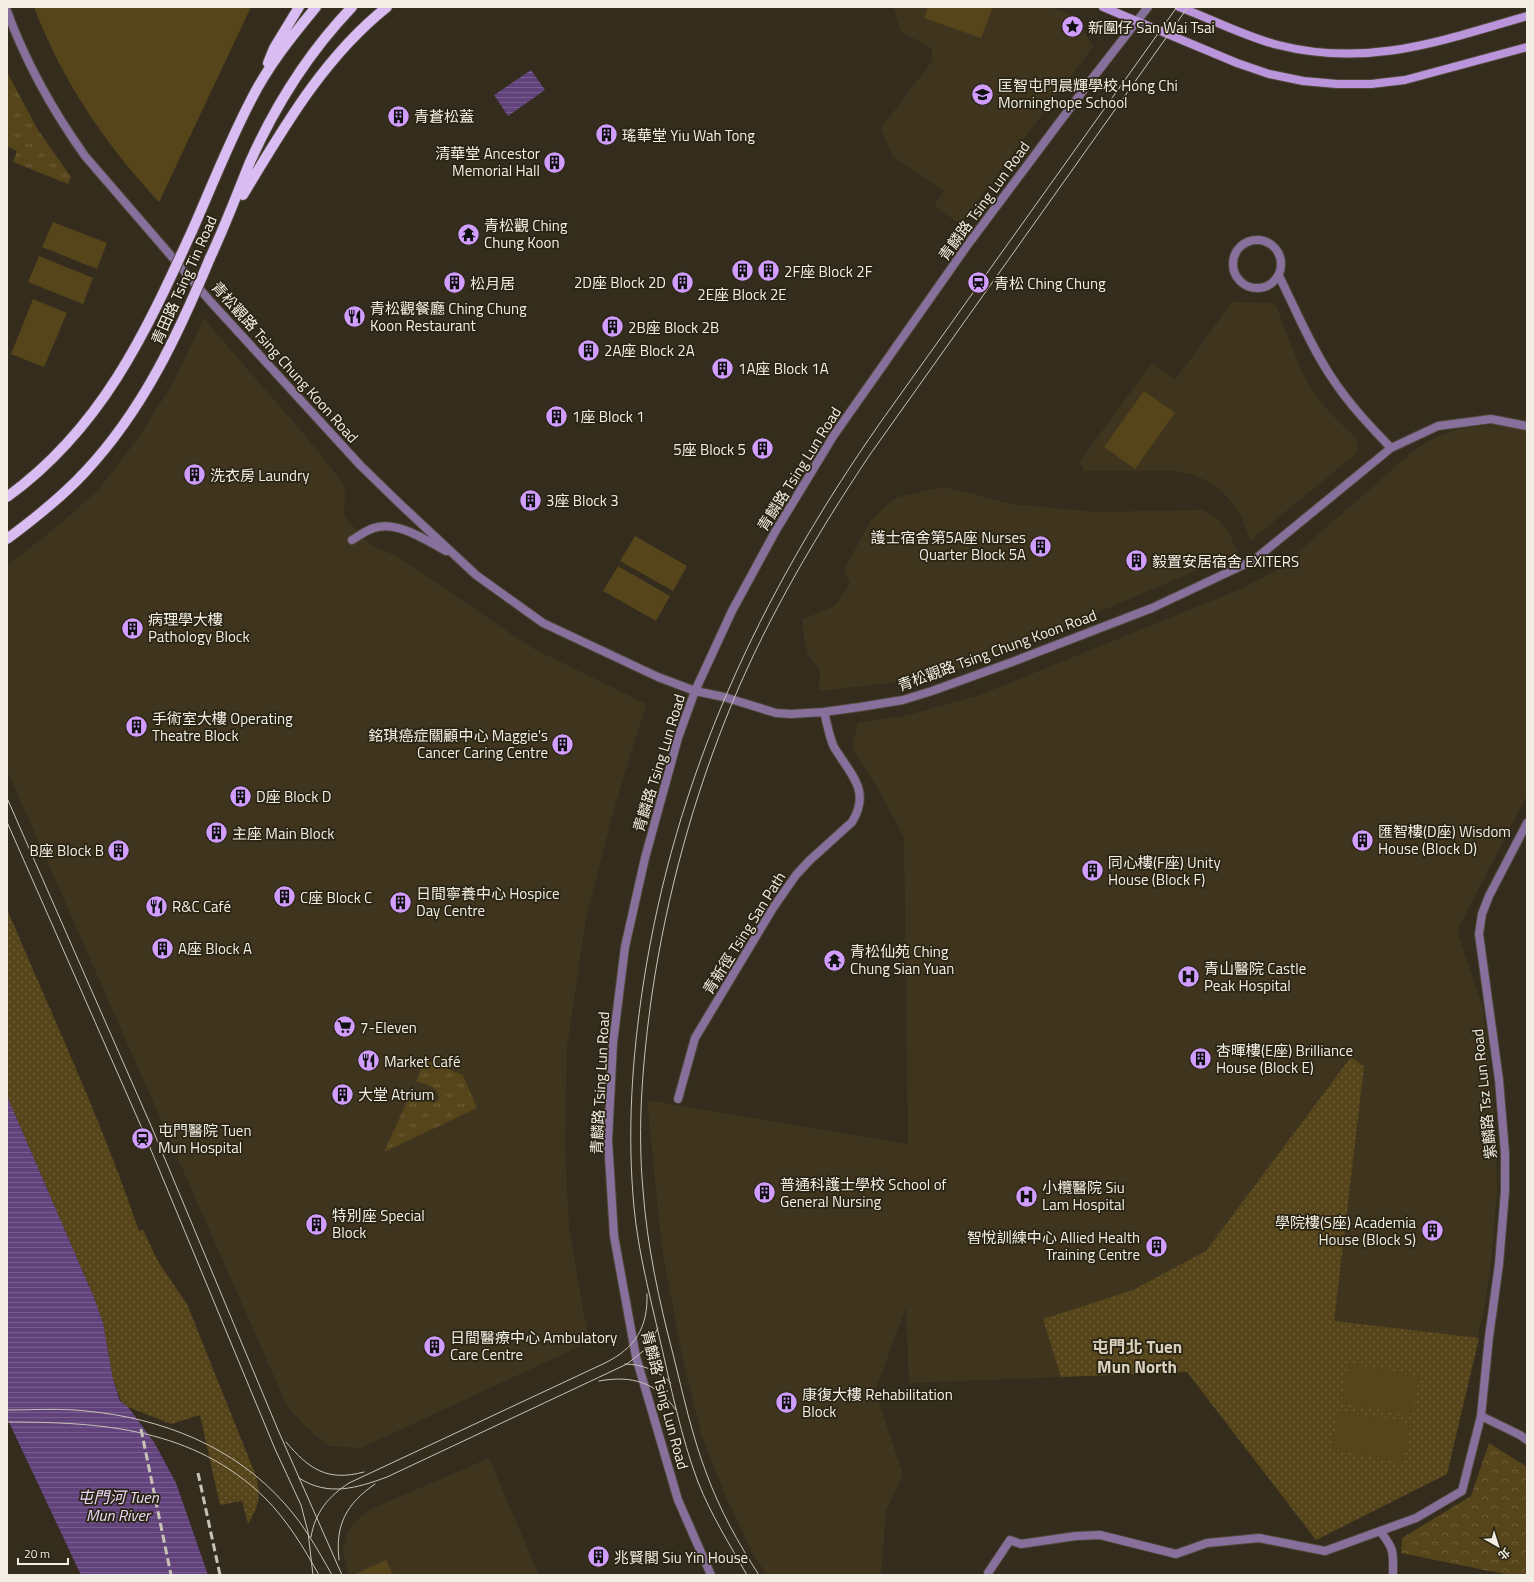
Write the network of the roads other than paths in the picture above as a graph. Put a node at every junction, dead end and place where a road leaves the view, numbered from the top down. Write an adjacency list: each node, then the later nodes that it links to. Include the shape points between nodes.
1 (299, 7): 12 (main road, via 274,48)
2 (316, 7): 12 (main road, 青田路 Tsing Tin Road, via 281,52)
3 (352, 7): 13 (main road, 青田路 Tsing Tin Road, via 324,40 285,97 251,162)
4 (387, 7): 13 (main road, via 362,28 316,81)
5 (1103, 7): 10 (main road)
6 (1148, 7): 10 (street, 青麟路 Tsing Lun Road)
7 (1179, 7): 9 (main road, via 1277,45 1338,54 1369,54 1431,44)
8 (7, 11): 20 (street, 青松觀路 Tsing Chung Koon Road, via 48,99 85,156 210,301 355,459)
9 (1527, 16)
10 (1137, 21): 11 (main road, via 1269,74 1337,84 1405,80); 21 (street, 青麟路 Tsing Lun Road, via 969,243 834,435 771,539 732,611)
11 (1527, 47)
12 (251, 100): 17 (main road, 青田路 Tsing Tin Road, bridge, via 144,333 104,399 62,449 40,471)
13 (228, 220): 18 (main road, 青田路 Tsing Tin Road, bridge, via 170,348 132,414 85,473 59,498)
14 (1278, 276): 14 (street, via 1266,286 1250,287 1238,278 1234,270 1234,258 1238,251 1251,241 1267,242 1279,253 1281,261); 16 (street, via 1322,363 1371,427)
15 (1527, 426): 16 (street, 青松觀路 Tsing Chung Koon Road, via 1491,419 1438,426)
16 (1391, 448): 22 (street, 青松觀路 Tsing Chung Koon Road, via 1254,560 1186,592 1144,611 932,691 903,700)
17 (7, 497)
18 (7, 539)
19 (352, 540): 20 (street, 青松觀路 Tsing Chung Koon Road, via 374,528 389,525 414,534)
20 (457, 557): 21 (street, 青松觀路 Tsing Chung Koon Road, via 543,623 658,677)
21 (695, 691): 22 (street, 青松觀路 Tsing Chung Koon Road, via 776,713); 28 (street, 青麟路 Tsing Lun Road, via 678,738 647,850 625,947 613,1043 608,1140 614,1236 636,1357 678,1500)
22 (824, 712): 24 (street, 青新徑 Tsing San Path, via 833,746 860,790 856,815 840,834 796,875 773,908 695,1038)
23 (1527, 823): 25 (street, 紫麟路 Tsz Lun Road, via 1489,896 1482,914 1479,934 1499,1080 1505,1154 1503,1228)
24 (678, 1099)
25 (1481, 1416): 26 (street); 27 (street, 紫麟路 Tsz Lun Road, via 1462,1491 1416,1518)
26 (1527, 1440)
27 (1380, 1531): 29 (street, 紫麟路 Tsz Lun Road, via 1325,1551 1259,1538 1207,1543 1176,1554 1100,1535 1021,1544 1010,1540); 30 (street, via 1393,1551)
28 (711, 1575)
29 (989, 1575)
30 (1393, 1575)

